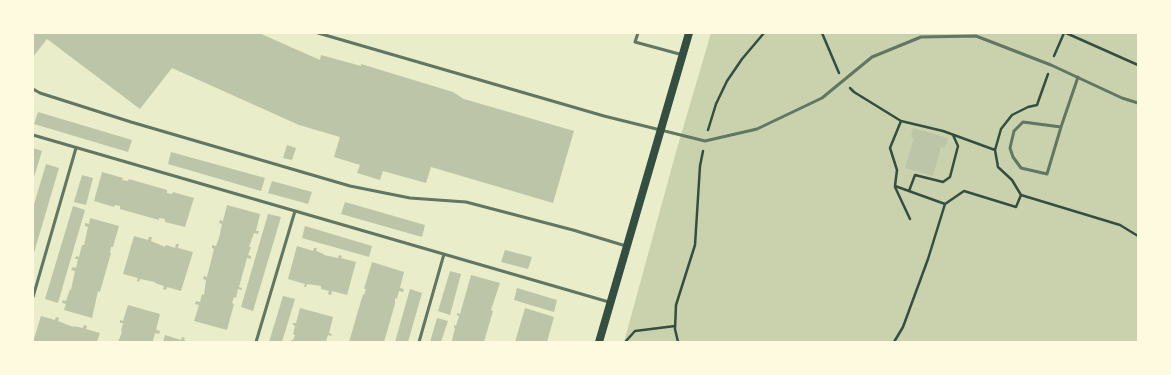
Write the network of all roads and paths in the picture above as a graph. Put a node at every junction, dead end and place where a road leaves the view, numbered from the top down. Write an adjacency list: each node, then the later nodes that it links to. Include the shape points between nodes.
1 (318, 33): 14 (lane)
2 (638, 33): 6 (lane, via 635,42)
3 (689, 33): 6 (main road)
4 (764, 33): 17 (path, via 727,81 716,104)
5 (1065, 33): 7 (path); 8 (path)
6 (683, 55): 14 (main road)
7 (1052, 61)
8 (1138, 65)
9 (1050, 68): 19 (path, via 1037,105 1012,115 1001,129)
10 (1078, 77): 12 (lane); 13 (lane); 17 (lane, via 976,36 921,37 872,57 822,98 756,129)
11 (33, 89): 27 (lane, via 131,122 350,186 410,198 466,202)
12 (1138, 103)
13 (1061, 127): 13 (lane, via 1023,122 1014,131 1010,148 1021,168 1047,174)
14 (661, 131): 17 (lane); 27 (main road)
15 (33, 135): 18 (lane)
16 (954, 135): 19 (path); 20 (path, via 901,121 890,148 897,170); 21 (path, via 958,146 950,177 943,182 915,175)
17 (705, 141): 31 (path, via 700,166 695,246 676,305)
18 (76, 148): 24 (lane); 29 (lane)
19 (995, 150): 22 (path, via 998,167 1012,180)
20 (895, 186): 21 (path); 25 (path)
21 (909, 191): 23 (path)
22 (1021, 195): 23 (path, via 1016,207 964,191); 26 (path, via 1120,225)
23 (945, 204): 37 (path, via 903,327)
24 (294, 211): 28 (lane); 33 (lane)
25 (910, 219)
26 (1138, 236)
27 (627, 247): 30 (main road)
28 (444, 254): 30 (lane); 34 (lane)
29 (33, 297)
30 (610, 303): 35 (main road)
31 (675, 326): 32 (path, via 635,331); 36 (path)
32 (626, 341)
33 (256, 342)
34 (419, 342)
35 (599, 342)
36 (678, 342)
37 (894, 342)

